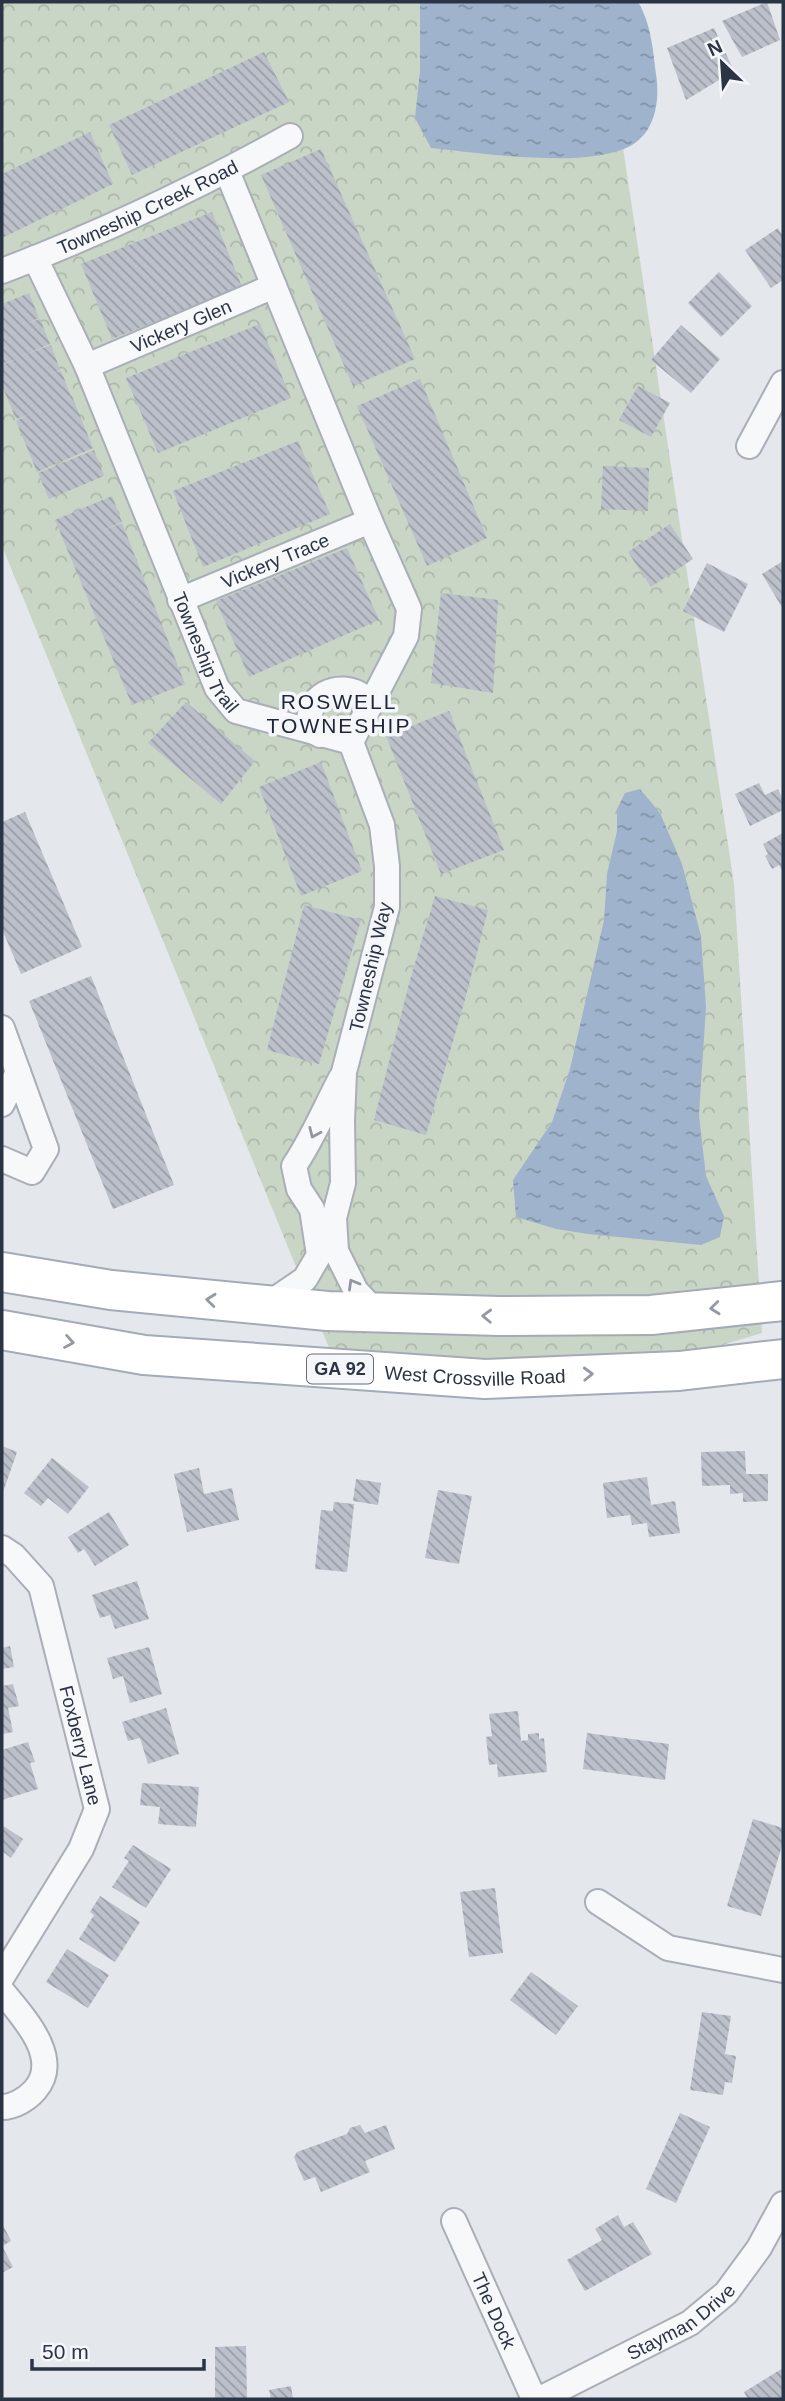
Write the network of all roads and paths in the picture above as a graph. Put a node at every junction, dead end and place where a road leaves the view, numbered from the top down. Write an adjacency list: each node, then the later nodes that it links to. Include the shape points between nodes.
1 (290, 136): 2 (street, Towneship Creek Road)
2 (227, 171): 3 (street, Towneship Creek Road); 5 (street)
3 (35, 258): 4 (street, Towneship Creek Road); 6 (street, Towneship Trail)
4 (2, 271)
5 (274, 286): 6 (street, Vickery Glen); 9 (street)
6 (87, 366): 10 (street, Towneship Trail)
7 (783, 383): 8 (street)
8 (749, 446)
9 (370, 522): 10 (street, Vickery Trace); 11 (street, via 409,609 407,636)
10 (180, 600): 12 (street, Towneship Trail, via 217,688 236,711)
11 (365, 713): 12 (street, via 365,698 356,691 337,690 321,696 308,719 311,730); 13 (street)
12 (320, 735): 13 (street, Towneship Trail)
13 (351, 742): 16 (street, Towneship Way, via 382,825 387,907)
14 (2, 1028): 15 (street)
15 (18, 1072): 17 (street); 18 (street, via 46,1149 32,1172)
16 (345, 1072): 19 (street, Towneship Way, via 343,1183); 19 (street, Towneship Way, one-way to 19, via 294,1166)
17 (2, 1104)
18 (2, 1159)
19 (327, 1253): 22 (street, via 305,1279); 23 (street, one-way to 19)
20 (2, 1272): 22 (main road, one-way to 20, via 111,1290)
21 (783, 1301): 23 (main road, one-way to 23, via 650,1315)
22 (267, 1305): 23 (main road)
23 (377, 1313)
24 (2, 1330): 25 (main road, West Crossville Road / GA 92, one-way to 25, via 144,1355 485,1379 680,1371)
25 (783, 1359)
26 (2, 1548): 29 (street, Foxberry Lane, via 41,1586 97,1810 81,1849)
27 (598, 1902): 28 (street, via 668,1948)
28 (783, 1970)
29 (2, 1977)
30 (2, 1991): 31 (street, via 33,2033 45,2068 43,2081 32,2093)
31 (2, 2107)
32 (783, 2204): 35 (street, Stayman Drive, via 759,2248 726,2293 691,2323)
33 (454, 2221): 34 (street, The Dock)
34 (534, 2399)
35 (540, 2399)

